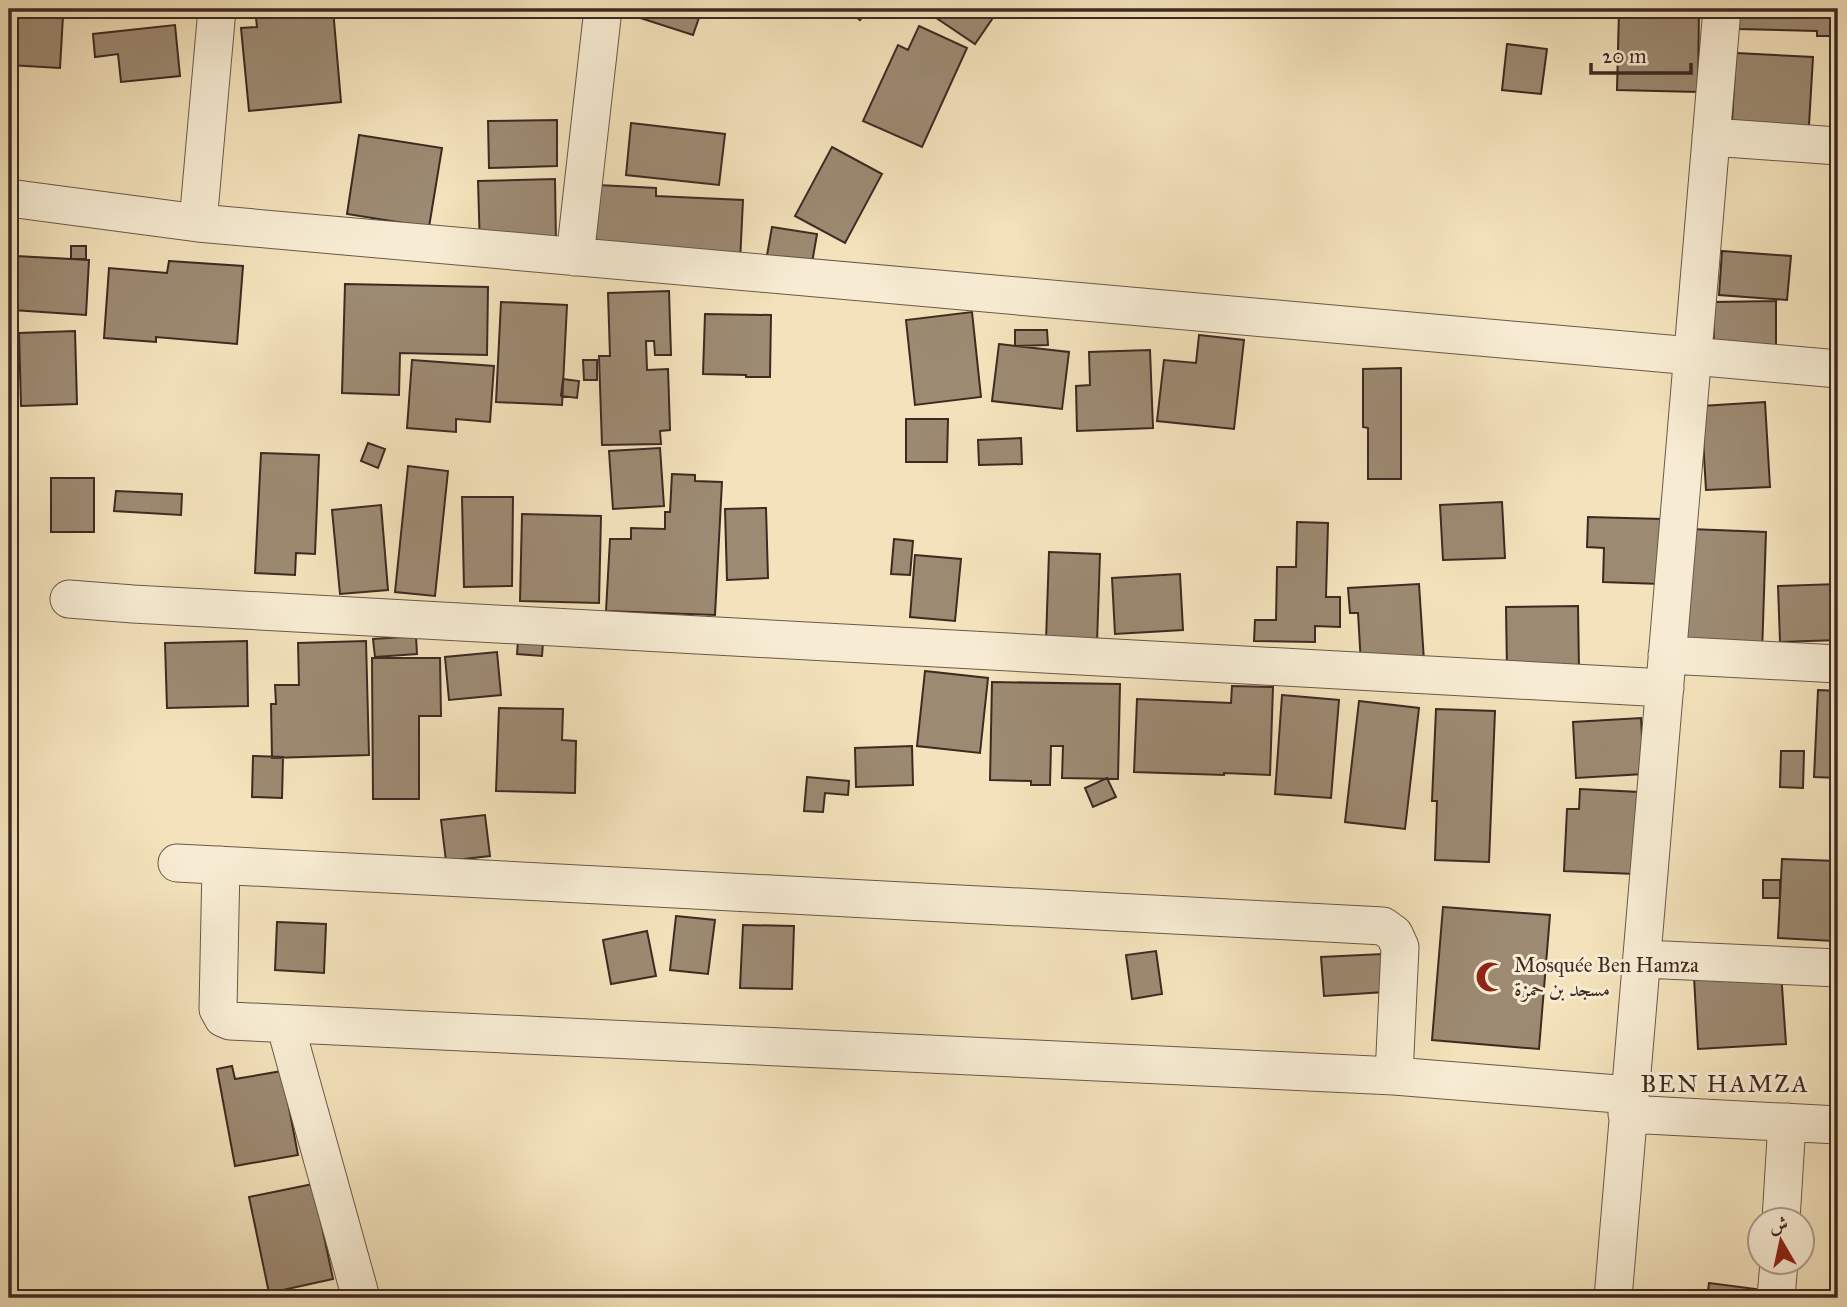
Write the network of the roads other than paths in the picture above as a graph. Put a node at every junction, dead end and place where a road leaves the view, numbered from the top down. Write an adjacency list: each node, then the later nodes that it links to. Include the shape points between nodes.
1 (217, 9): 7 (street)
2 (603, 9): 8 (street)
3 (1722, 9): 4 (street)
4 (1711, 137): 5 (street); 9 (street)
5 (1838, 146)
6 (9, 198): 7 (street)
7 (198, 223): 8 (street)
8 (575, 257): 9 (street)
9 (1693, 357): 10 (street); 13 (street)
10 (1838, 369)
11 (69, 599): 13 (street)
12 (1838, 664): 13 (street)
13 (1666, 672): 16 (street)
14 (177, 863): 15 (street)
15 (221, 865): 18 (street, via 218,1009 230,1021); 19 (street, via 1383,926 1394,934 1400,947)
16 (1643, 959): 17 (street); 20 (street)
17 (1838, 968)
18 (285, 1024): 19 (street); 25 (street)
19 (1394, 1076): 20 (street)
20 (1629, 1105): 21 (street); 26 (street)
21 (1787, 1122): 22 (street); 23 (street)
22 (1838, 1125)
23 (1782, 1206)
24 (1778, 1276): 27 (street)
25 (360, 1298)
26 (1613, 1298)
27 (1776, 1298)

